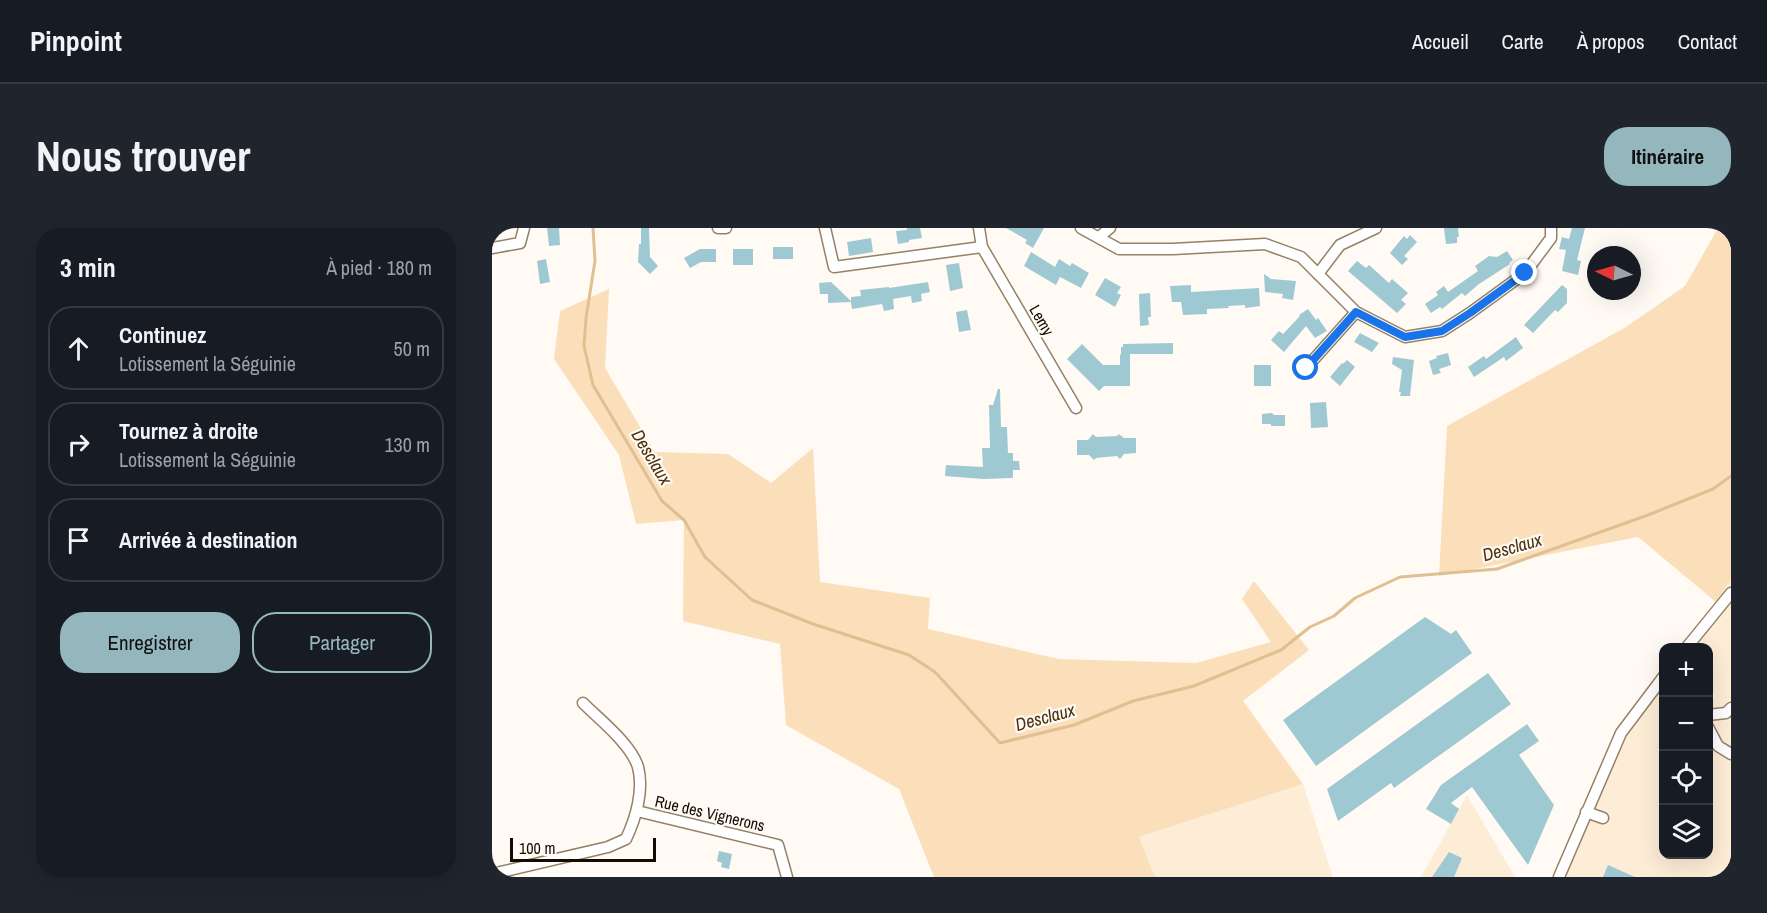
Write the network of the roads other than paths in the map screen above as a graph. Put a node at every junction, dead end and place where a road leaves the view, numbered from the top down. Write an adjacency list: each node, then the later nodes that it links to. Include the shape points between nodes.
1 (524, 228): 12 (street, via 520,243)
2 (717, 228): 3 (street)
3 (726, 228)
4 (825, 228): 11 (street, via 834,267)
5 (979, 228): 11 (street)
6 (1081, 228): 10 (street)
7 (1110, 228): 10 (street)
8 (1376, 228): 13 (street, via 1340,245)
9 (1551, 228): 14 (street, via 1551,238 1525,273 1442,331 1405,337)
10 (1099, 237): 13 (street, via 1119,249 1265,244 1301,257)
11 (982, 247): 16 (street, Lemy)
12 (492, 248)
13 (1318, 274): 14 (street)
14 (1356, 312): 15 (street)
15 (1306, 368)
16 (1076, 408)
17 (1731, 593): 18 (street)
18 (1691, 643)
19 (1659, 682): 20 (street)
20 (1651, 692): 21 (street); 28 (street, via 1621,734)
21 (1659, 693)
22 (583, 703): 27 (street, via 630,752 638,766)
23 (1731, 708): 24 (street)
24 (1713, 714)
25 (1713, 736): 26 (street, via 1718,746)
26 (1731, 754)
27 (637, 811): 30 (street, via 626,839 608,847); 31 (street, Rue des Vignerons, via 778,845)
28 (1586, 812): 29 (street); 32 (street)
29 (1603, 818)
30 (492, 874)
31 (787, 877)
32 (1559, 877)

